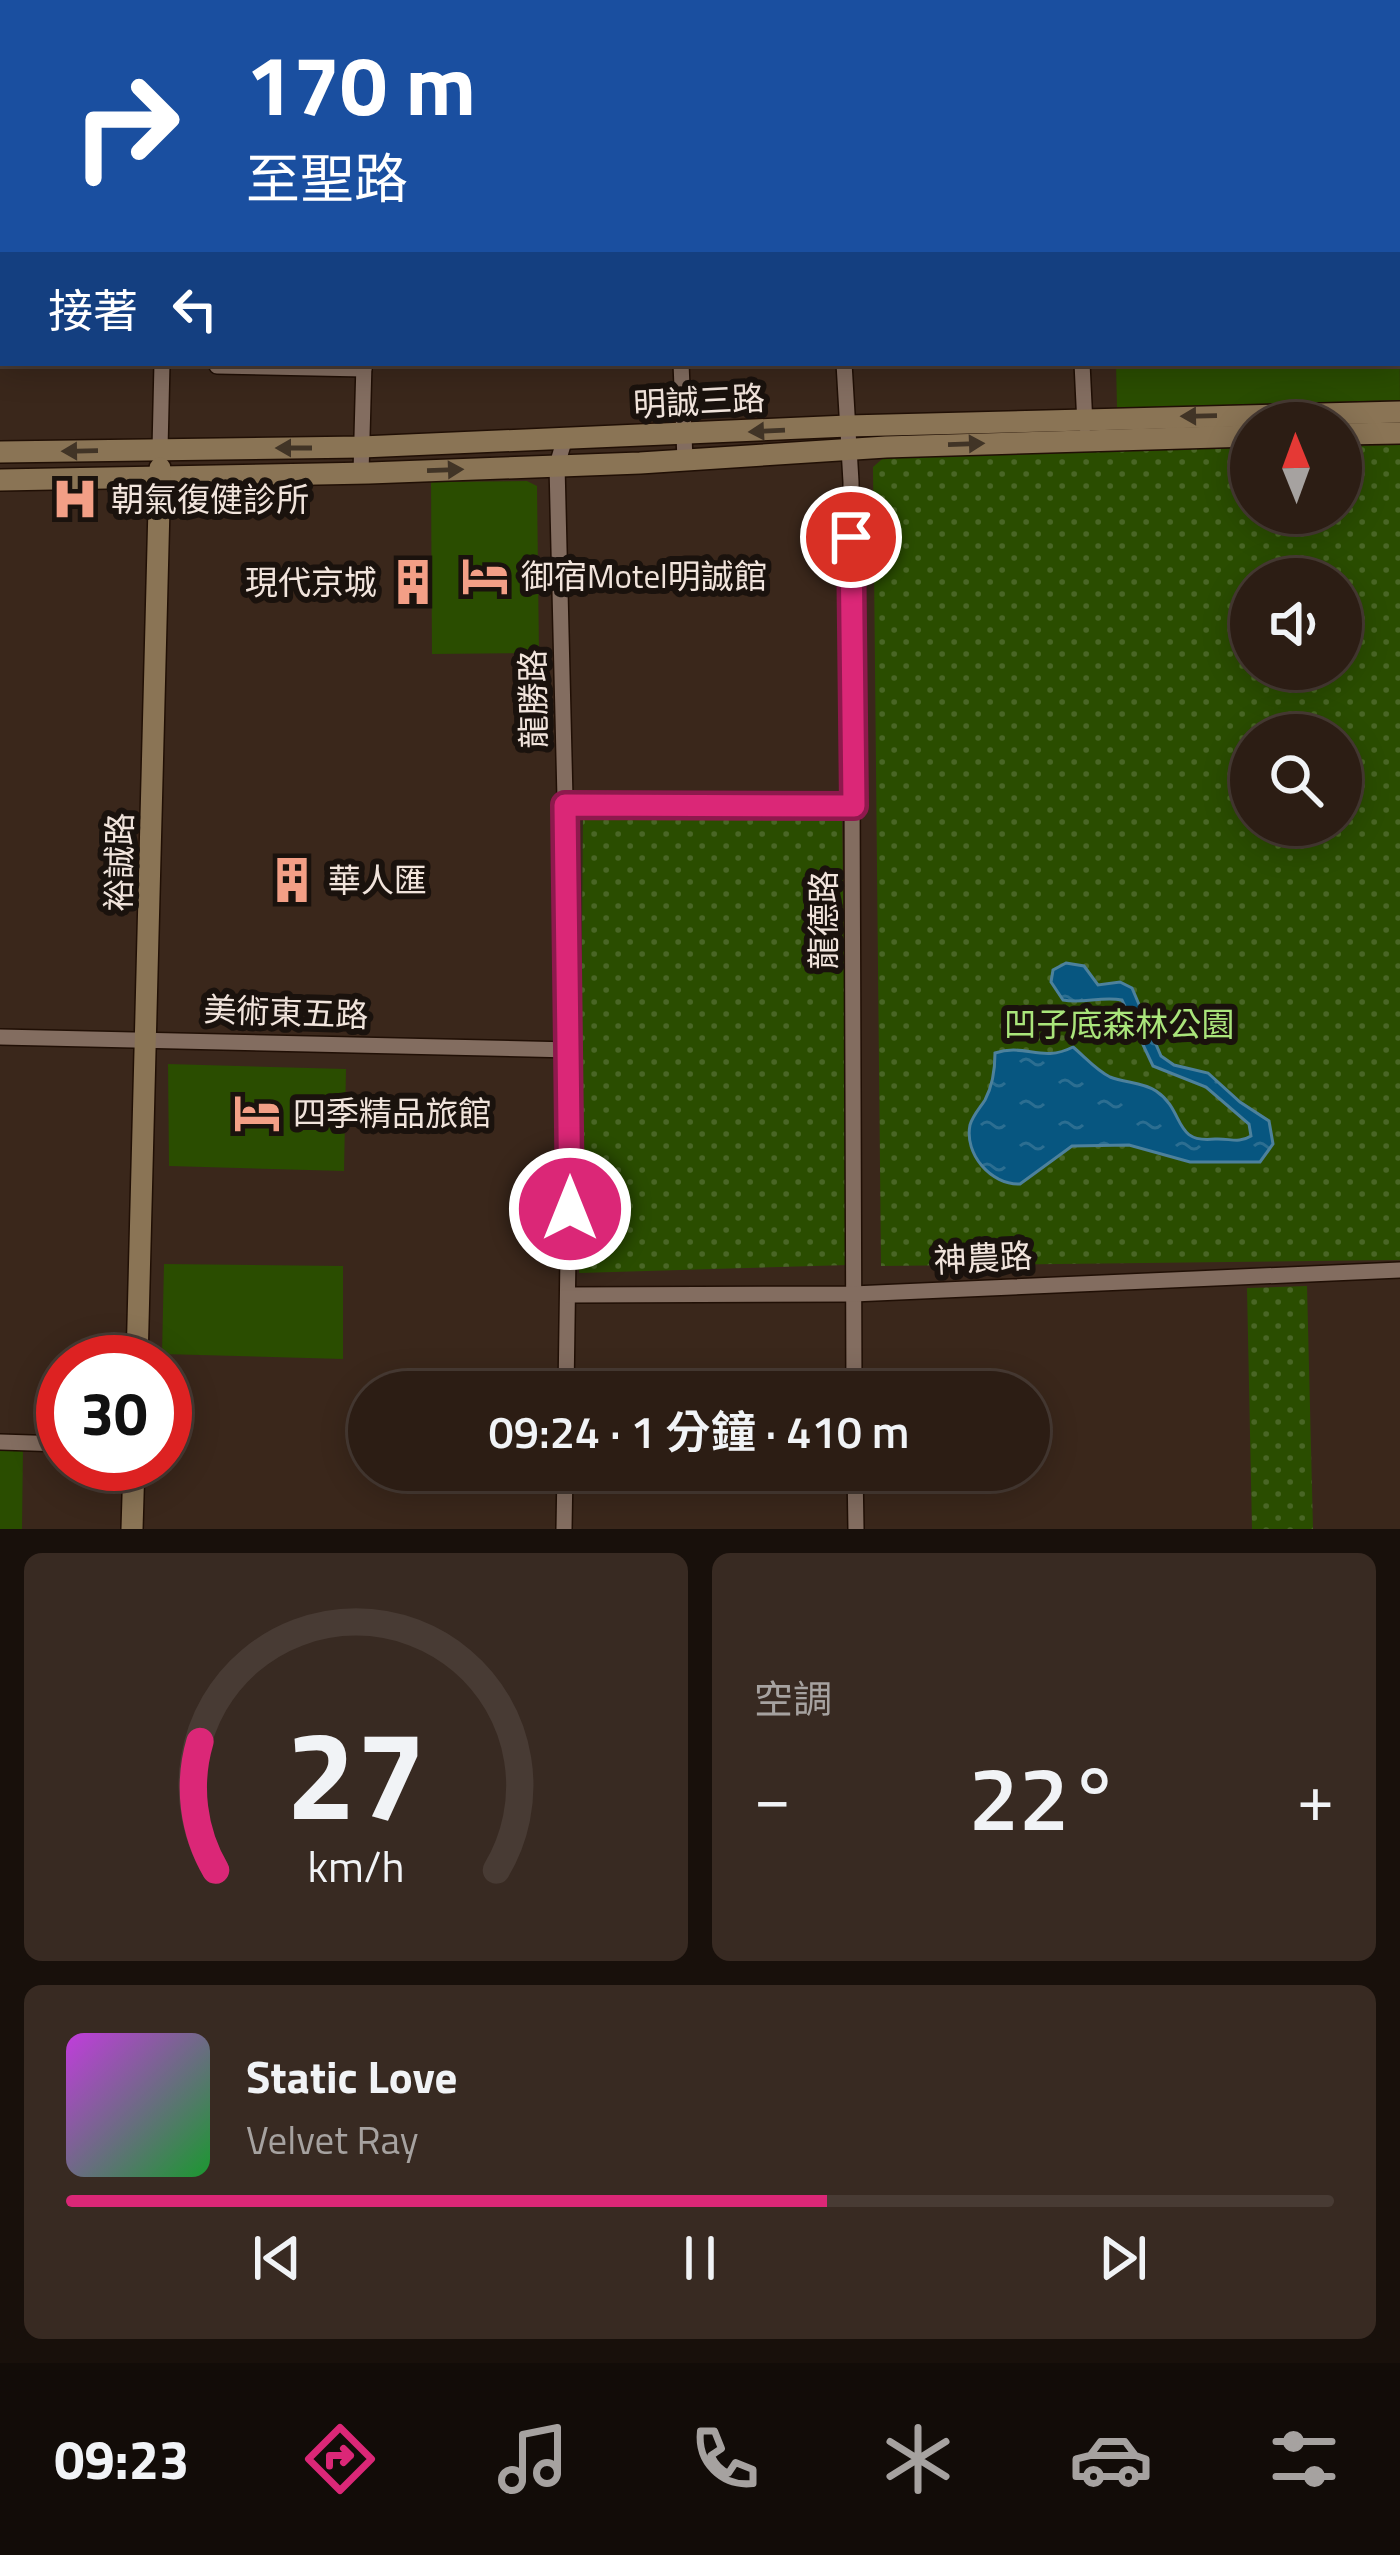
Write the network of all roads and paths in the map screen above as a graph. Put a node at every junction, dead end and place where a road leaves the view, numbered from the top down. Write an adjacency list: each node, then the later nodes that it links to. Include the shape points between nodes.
1 (162, 366): 16 (street, 裕誠路)
2 (217, 366): 3 (street)
3 (364, 366): 15 (street)
4 (681, 366): 12 (street)
5 (844, 366): 14 (street, 龍德路)
6 (1082, 366): 8 (street)
7 (1400, 412): 8 (street, 明誠三路, one-way to 8)
8 (1084, 429): 11 (street, 明誠三路); 14 (street, 明誠三路)
9 (1400, 433): 10 (street)
10 (1362, 434)
11 (1230, 435)
12 (684, 436): 13 (street, 明誠三路); 14 (street, 明誠三路, one-way to 12); 18 (street)
13 (566, 438): 15 (street, 明誠三路); 19 (street, 龍勝路)
14 (849, 438): 18 (street, 明誠三路); 24 (street, 龍德路)
15 (362, 447): 16 (street, 明誠三路, one-way to 16); 20 (street)
16 (160, 449): 17 (street, 明誠三路, one-way to 17); 21 (street, 裕誠路)
17 (0, 452)
18 (685, 460): 19 (street, 明誠三路)
19 (557, 465): 20 (street, 明誠三路, one-way to 19); 23 (street, 龍勝路)
20 (362, 473): 21 (street, 明誠三路)
21 (160, 479): 22 (street, 明誠三路); 26 (street, 裕誠路)
22 (0, 480)
23 (565, 805): 24 (street); 27 (street, 龍勝路)
24 (854, 806): 29 (street, 龍德路)
25 (0, 1037): 26 (street, 美術東五路)
26 (148, 1038): 27 (street, 美術東五路); 31 (street, 裕誠路)
27 (571, 1050): 30 (street, 龍勝路)
28 (1400, 1270): 29 (street, 神農路)
29 (853, 1294): 30 (street, 神農路); 33 (street, 龍德路)
30 (568, 1295): 32 (street, 龍勝路)
31 (138, 1335)
32 (566, 1371)
33 (854, 1371)
34 (0, 1442): 35 (street)
35 (36, 1443)
36 (133, 1491): 39 (street)
37 (565, 1491): 40 (street)
38 (856, 1491): 41 (street)
39 (132, 1529)
40 (564, 1529)
41 (856, 1529)

